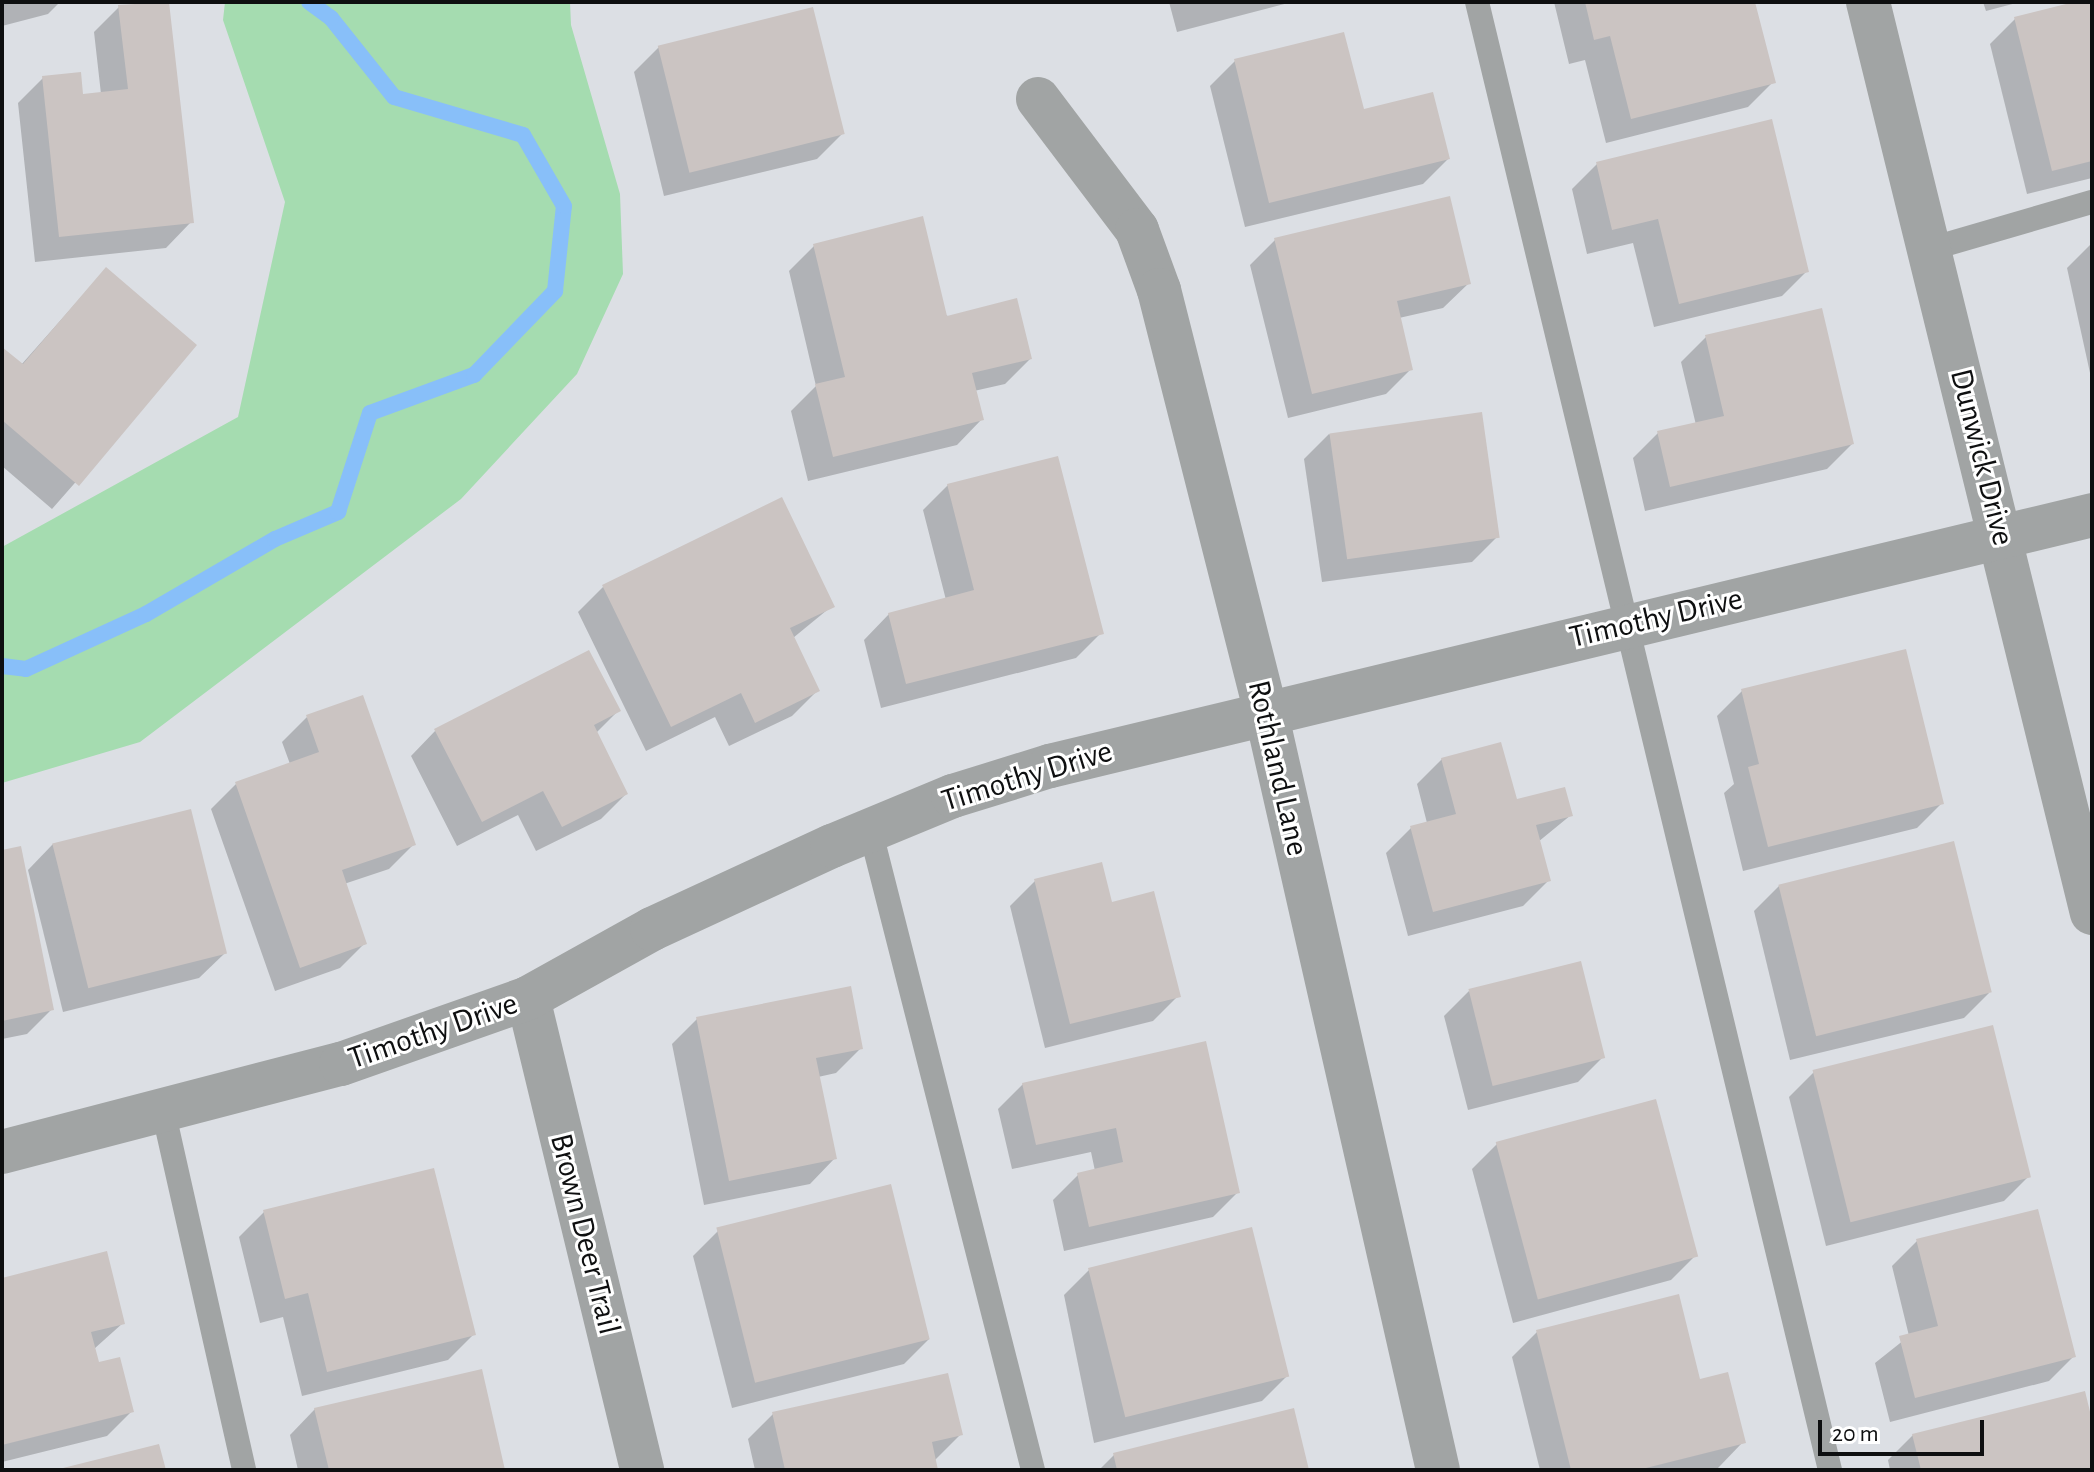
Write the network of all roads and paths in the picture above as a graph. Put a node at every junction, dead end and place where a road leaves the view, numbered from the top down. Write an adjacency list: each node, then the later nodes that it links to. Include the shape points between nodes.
1 (1477, 2): 8 (lane)
2 (1868, 2): 5 (street, Dunwick Drive)
3 (1038, 99): 9 (street, Rothland Lane, via 1137,230 1159,290)
4 (2092, 202): 5 (lane)
5 (1930, 249): 7 (street, Dunwick Drive)
6 (2092, 515): 7 (street, Timothy Drive)
7 (2001, 536): 8 (street, Timothy Drive); 10 (street, Dunwick Drive)
8 (1630, 624): 9 (street, Timothy Drive); 20 (lane, via 1689,891)
9 (1266, 712): 11 (street, Timothy Drive, via 1050,766); 19 (street, Rothland Lane)
10 (2080, 815): 12 (street, Dunwick Drive)
11 (870, 829): 13 (street, Timothy Drive, via 652,929); 18 (lane)
12 (2092, 913)
13 (528, 998): 14 (street, Timothy Drive, via 341,1064); 17 (street, Brown Deer Trail)
14 (163, 1110): 15 (street, Timothy Drive); 16 (lane)
15 (2, 1152)
16 (244, 1470)
17 (642, 1470)
18 (1033, 1470)
19 (1438, 1470)
20 (1830, 1470)

